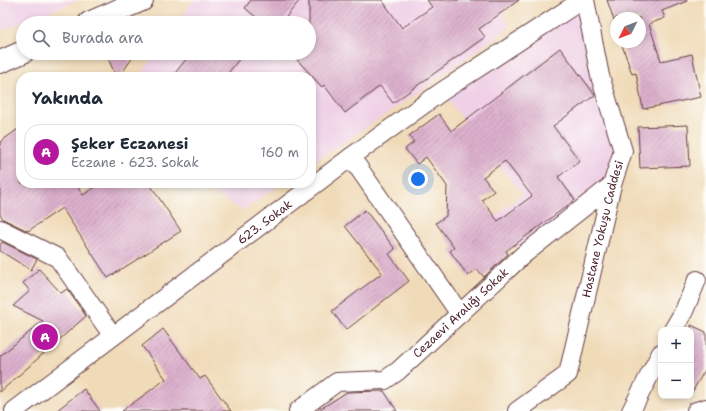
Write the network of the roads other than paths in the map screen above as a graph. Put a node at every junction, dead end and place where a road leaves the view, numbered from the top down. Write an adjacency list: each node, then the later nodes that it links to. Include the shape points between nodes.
1 (142, 0): 4 (main road)
2 (582, 0): 7 (street, 623. Sokak, via 441,92)
3 (585, 0): 9 (street, Hastane Yokuşu Caddesi, via 600,76 623,151)
4 (105, 16)
5 (16, 55): 6 (main road)
6 (0, 62)
7 (351, 157): 8 (street, 623. Sokak); 13 (street)
8 (316, 183)
9 (612, 186): 13 (street, Cezaevi Aralığı Sokak, via 524,255); 20 (street, Hastane Yokuşu Caddesi, via 568,374)
10 (310, 188): 15 (street, 623. Sokak)
11 (0, 229): 15 (street, via 58,258)
12 (698, 280): 14 (street)
13 (460, 314): 19 (street, Cezaevi Aralığı Sokak, via 385,380 337,382)
14 (676, 327)
15 (113, 336): 18 (street, 623. Sokak)
16 (658, 359): 21 (street)
17 (706, 408): 22 (street)
18 (14, 411)
19 (298, 411)
20 (517, 411)
21 (631, 411)
22 (696, 411)

